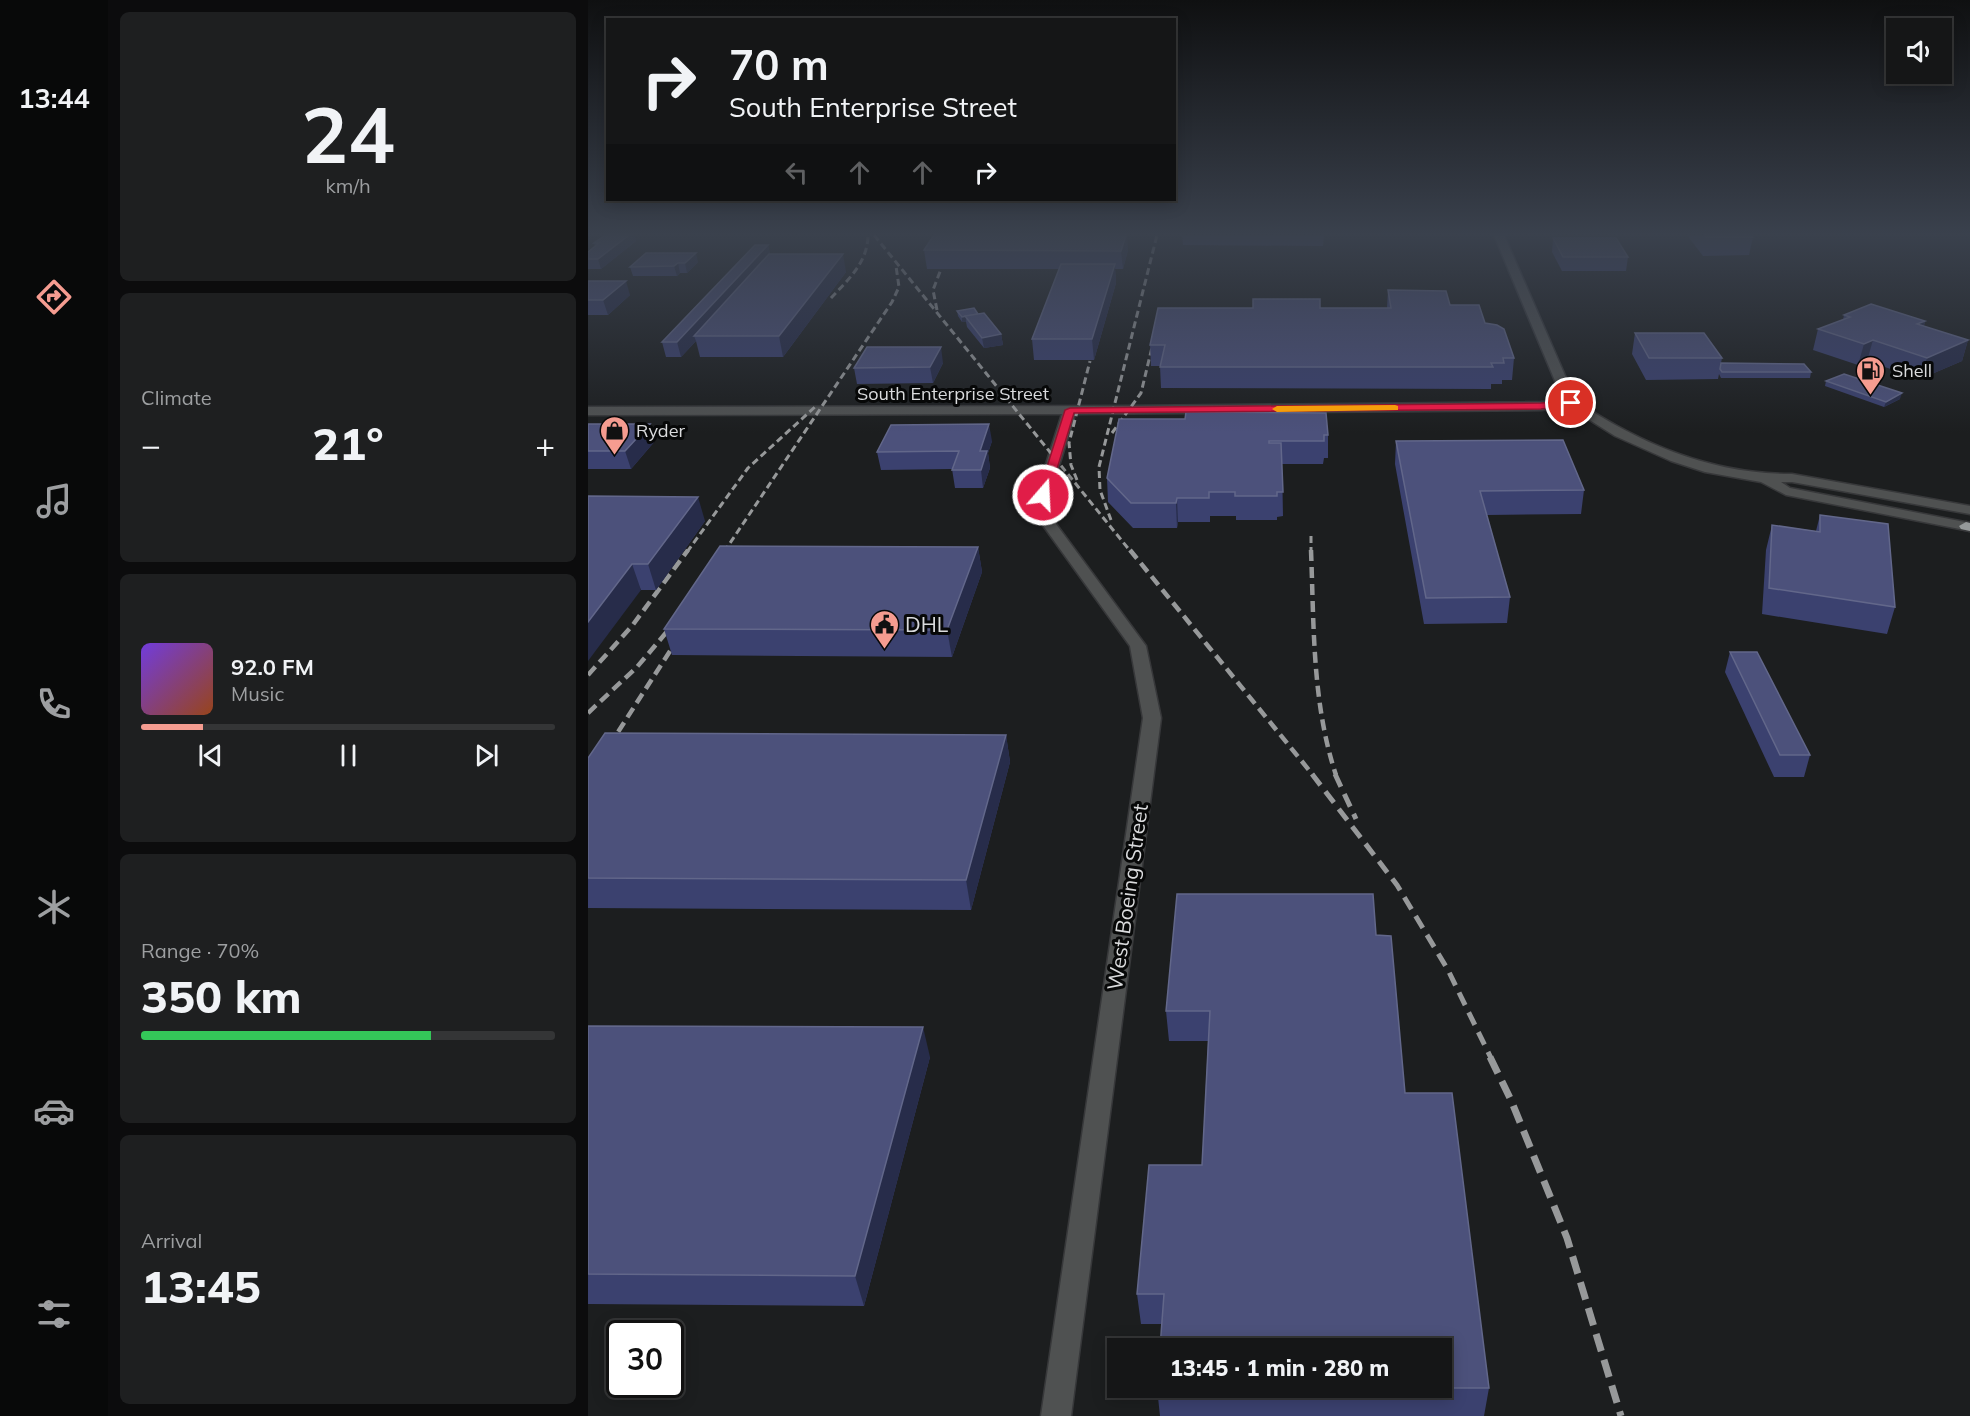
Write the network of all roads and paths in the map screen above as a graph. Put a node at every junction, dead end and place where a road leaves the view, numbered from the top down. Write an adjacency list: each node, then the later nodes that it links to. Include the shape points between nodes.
1 (1527, 301): 2 (street)
2 (1571, 403): 3 (street, South Enterprise Street); 5 (street, via 1595,421 1667,455)
3 (1070, 410): 4 (street, South Enterprise Street); 8 (street, West Boeing Street, via 1043,495 1049,524 1138,646 1152,718)
4 (588, 411)
5 (1767, 480): 6 (street, via 1792,478); 7 (street, via 1785,491)
6 (1970, 510)
7 (1969, 527)
8 (1056, 1416)

